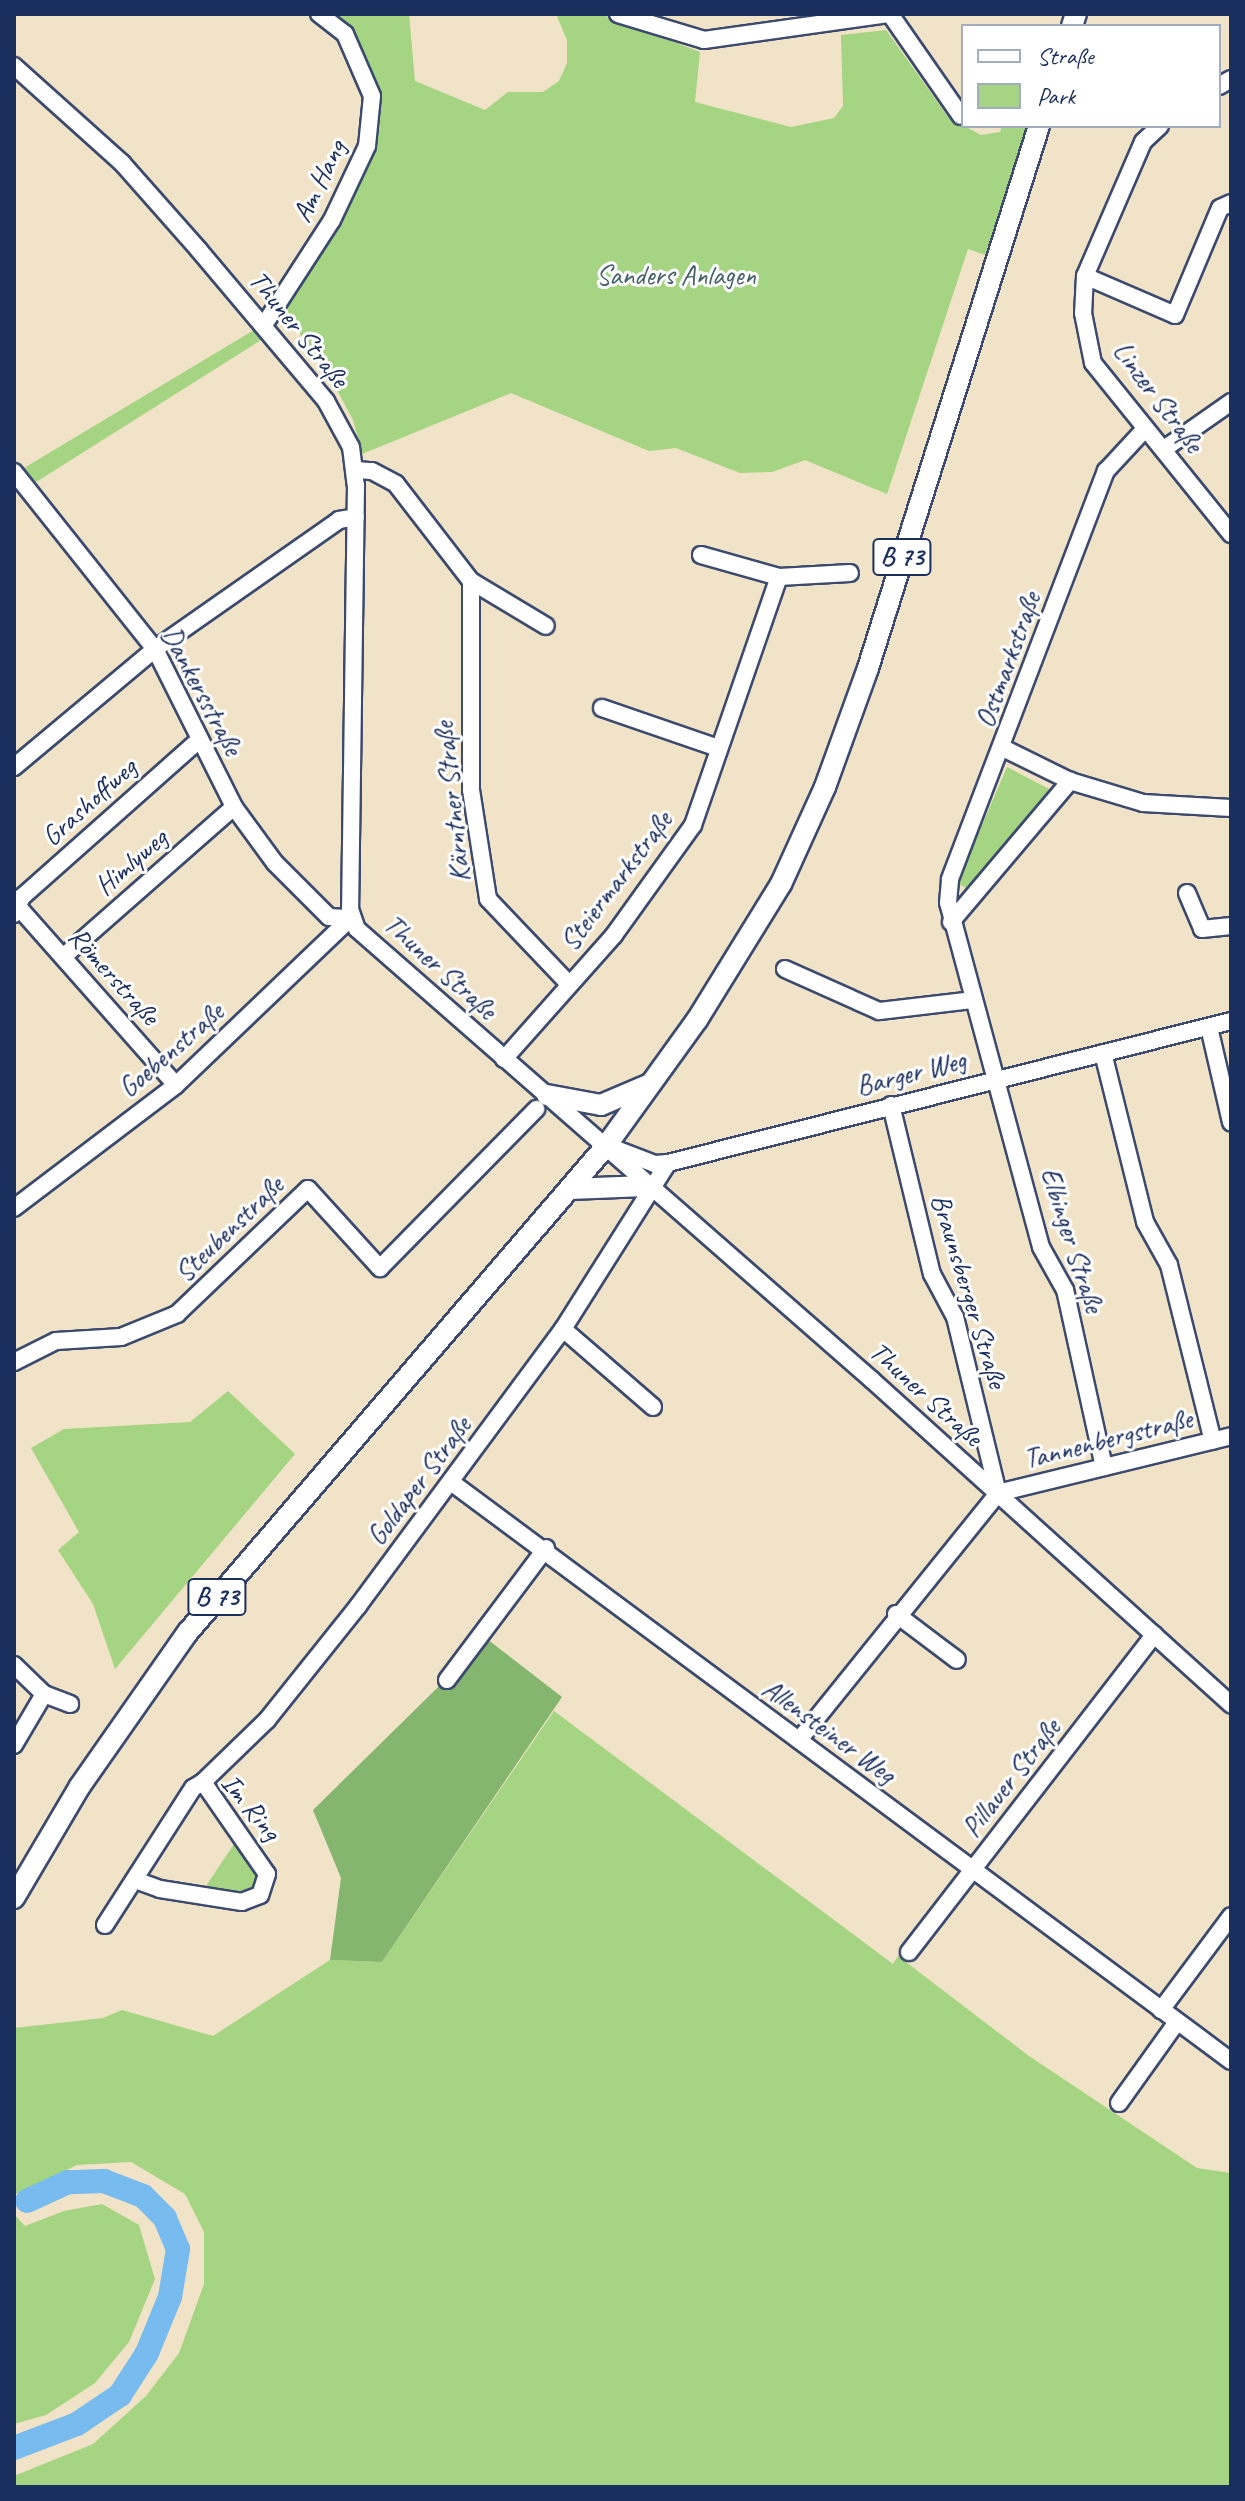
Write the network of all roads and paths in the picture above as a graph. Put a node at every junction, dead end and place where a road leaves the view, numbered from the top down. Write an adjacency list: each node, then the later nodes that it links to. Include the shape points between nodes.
1 (319, 14): 10 (street, Am Hang, via 345,34 372,96 367,146 332,220)
2 (618, 14): 3 (street, via 704,40)
3 (890, 14): 5 (street)
4 (14, 66): 10 (street, Thuner Straße, via 122,163)
5 (961, 116)
6 (1038, 128): 46 (main road, B 73, via 825,787 781,884)
7 (1158, 128): 9 (street, via 1143,142)
8 (1231, 203): 9 (street, via 1220,208 1175,315)
9 (1085, 276): 12 (street, Linzer Straße, via 1083,313 1093,363)
10 (264, 325): 14 (street, Thuner Straße, via 326,401)
11 (1231, 402): 13 (street)
12 (1144, 430): 13 (street, Linzer Straße); 27 (street, Ostmarkstraße, via 1106,471)
13 (1164, 449): 17 (street, Linzer Straße)
14 (356, 470): 16 (street, Thuner Straße); 21 (street, via 372,471 396,484)
15 (17, 479): 23 (street, Dankersstraße)
16 (356, 517): 23 (street, via 339,520); 34 (street, Thuner Straße)
17 (1231, 534)
18 (701, 555): 20 (street)
19 (850, 573): 20 (street)
20 (779, 577): 26 (street, Steiermarkstraße)
21 (471, 581): 22 (street); 39 (street, Kärntner Straße, via 471,790 488,899)
22 (546, 626)
23 (155, 649): 25 (street, Dankersstraße); 28 (street)
24 (602, 708): 26 (street)
25 (199, 740): 30 (street, Dankersstraße); 33 (street, Grashoffweg)
26 (718, 748): 39 (street, Steiermarkstraße, via 693,825 614,935)
27 (1003, 748): 29 (street); 35 (street, Ostmarkstraße, via 950,879)
28 (14, 767)
29 (1070, 781): 31 (street, via 1143,803); 35 (street)
30 (234, 807): 34 (street, Dankersstraße, via 275,863 329,917); 37 (street, Himlyweg)
31 (1231, 808)
32 (1187, 893): 36 (street, via 1202,929)
33 (15, 908): 37 (street, Römerstraße)
34 (351, 918): 44 (street, Thuner Straße, via 357,929); 47 (street, Goebenstraße)
35 (951, 922): 40 (street, Ostmarkstraße)
36 (1231, 926)
37 (63, 957): 47 (street, Römerstraße)
38 (785, 969): 40 (street, via 879,1011)
39 (569, 984): 44 (street, Steiermarkstraße)
40 (972, 1000): 45 (street, Ostmarkstraße)
41 (1231, 1021): 42 (street, Barger Weg)
42 (1209, 1027): 43 (street, Barger Weg); 50 (street)
43 (1103, 1053): 45 (street, Barger Weg); 60 (street, via 1145,1222 1169,1265)
44 (504, 1059): 48 (street, Thuner Straße)
45 (993, 1080): 49 (street, Barger Weg); 61 (street, Elbinger Straße, via 999,1086 1041,1247 1065,1290)
46 (654, 1083): 48 (main road, via 601,1105); 51 (main road, B 73)
47 (176, 1085): 55 (street, Goebenstraße)
48 (542, 1102): 51 (street, Thuner Straße); 57 (street, Steubenstraße, via 380,1268 308,1189 177,1314 121,1337 56,1341)
49 (891, 1105): 52 (street, Barger Weg); 63 (street, Braunsberger Straße, via 932,1274 955,1317)
50 (1231, 1122)
51 (606, 1146): 52 (street, Barger Weg, via 655,1164); 53 (street, Thuner Straße); 54 (main road, B 73)
52 (668, 1163): 53 (street, Goldaper Straße)
53 (648, 1188): 54 (main road); 56 (street, Goldaper Straße); 63 (street, Thuner Straße)
54 (570, 1189): 78 (main road, B 73, via 188,1632 80,1786)
55 (14, 1208)
56 (563, 1329): 58 (street); 62 (street, Goldaper Straße)
57 (14, 1362)
58 (653, 1407)
59 (1231, 1436): 60 (street, Tannenbergstraße)
60 (1213, 1441): 61 (street, Tannenbergstraße)
61 (1104, 1467): 63 (street, Tannenbergstraße)
62 (451, 1482): 64 (street, Allensteiner Weg); 75 (street, Goldaper Straße, via 267,1720)
63 (998, 1493): 65 (street); 66 (street, Thuner Straße)
64 (546, 1548): 69 (street); 73 (street, Allensteiner Weg, via 600,1596)
65 (896, 1614): 67 (street); 73 (street)
66 (1154, 1635): 72 (street, Thuner Straße); 76 (street, Pillauer Straße)
67 (957, 1660)
68 (14, 1665): 70 (street)
69 (447, 1680)
70 (44, 1694): 71 (street); 74 (street)
71 (70, 1704)
72 (1231, 1704)
73 (799, 1740): 76 (street, Allensteiner Weg)
74 (14, 1745)
75 (203, 1782): 77 (street, Im Ring, via 193,1788); 77 (street, Im Ring, via 263,1862 265,1886 260,1895 242,1902)
76 (973, 1869): 81 (street, Pillauer Straße); 82 (street, Allensteiner Weg)
77 (135, 1880): 80 (street, Im Ring)
78 (14, 1898)
79 (1231, 1916): 82 (street)
80 (105, 1925)
81 (909, 1952)
82 (1161, 2010): 83 (street, Allensteiner Weg)
83 (1177, 2022): 84 (street, Allensteiner Weg); 85 (street)
84 (1231, 2061)
85 (1119, 2103)

